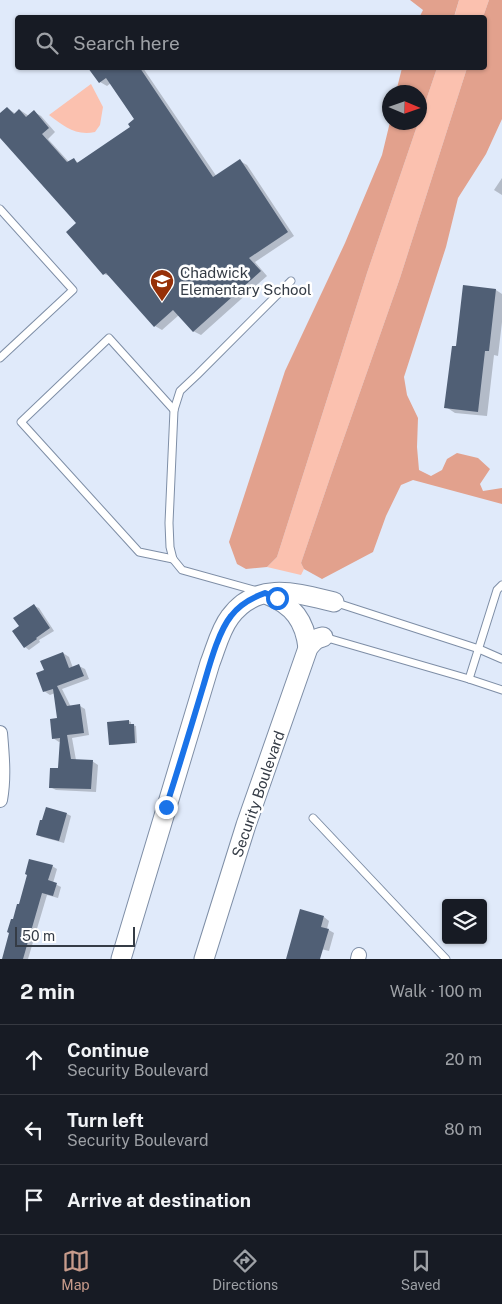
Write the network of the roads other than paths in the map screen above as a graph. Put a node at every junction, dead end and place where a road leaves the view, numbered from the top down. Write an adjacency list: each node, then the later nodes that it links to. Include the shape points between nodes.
1 (0, 210): 3 (lane, via 73,290)
2 (291, 282): 4 (lane, via 180,391)
3 (0, 358)
4 (174, 410): 5 (lane, via 169,523); 5 (lane, via 110,338 21,422 139,552)
5 (174, 559): 7 (lane, via 182,570)
6 (502, 585): 10 (lane)
7 (265, 593): 8 (street, via 288,593); 9 (street, via 288,605 307,636); 17 (street, via 239,607 221,635)
8 (334, 602): 10 (lane)
9 (316, 642): 12 (lane); 18 (street, Security Boulevard, via 246,826)
10 (480, 649): 11 (lane); 12 (lane)
11 (502, 659)
12 (469, 679): 13 (lane)
13 (502, 690)
14 (0, 733): 15 (street, via 3,785)
15 (0, 800)
16 (313, 818): 19 (lane)
17 (121, 959)
18 (204, 959)
19 (446, 959)

